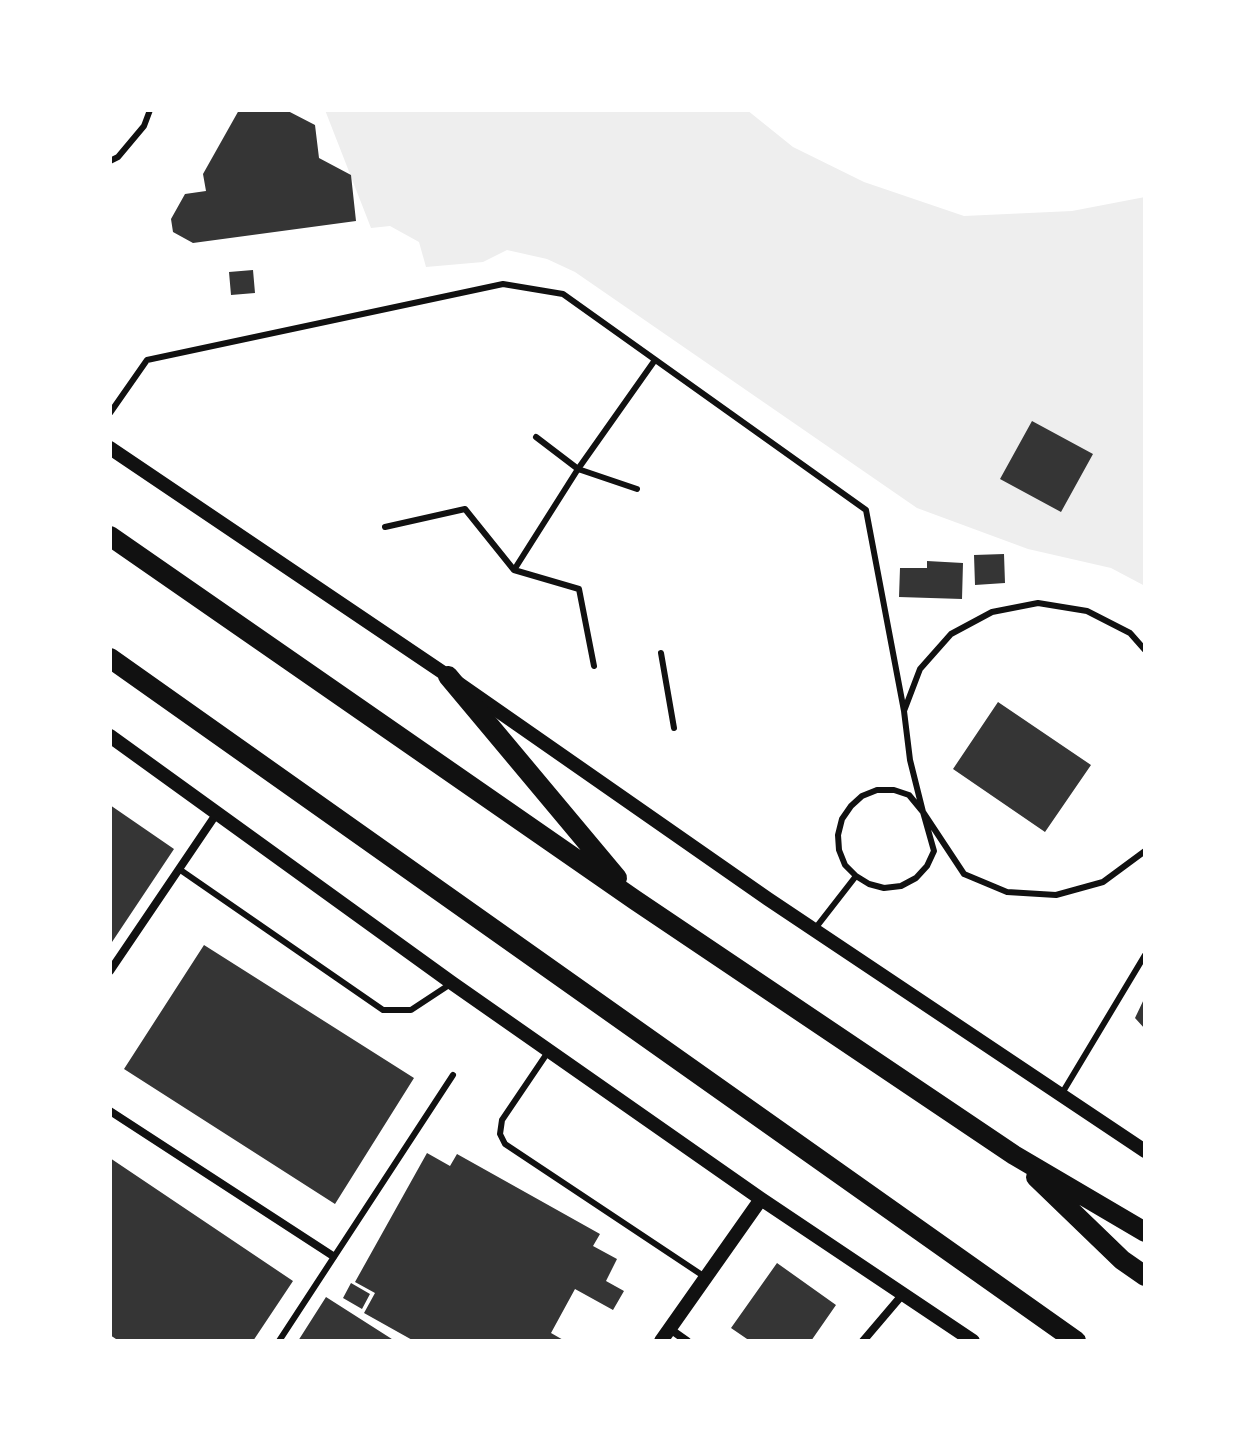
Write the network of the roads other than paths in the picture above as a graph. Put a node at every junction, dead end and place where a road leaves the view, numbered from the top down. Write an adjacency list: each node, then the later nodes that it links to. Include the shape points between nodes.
1 (150, 110): 2 (lane, via 144,126)
2 (110, 161)
3 (655, 360): 4 (lane, via 563,294 503,284 147,360); 7 (lane); 18 (lane, via 866,510)
4 (110, 413)
5 (536, 437): 7 (lane)
6 (110, 448): 17 (street)
7 (578, 469): 8 (lane); 11 (lane)
8 (637, 489)
9 (385, 527): 11 (lane, via 465,509)
10 (110, 536): 27 (main road)
11 (514, 570): 15 (lane, via 579,589)
12 (1145, 650): 18 (lane, via 1130,633 1087,611 1038,603 992,612 951,634 920,669)
13 (661, 653): 19 (lane)
14 (110, 658): 21 (main road)
15 (594, 666)
16 (110, 673): 21 (main road)
17 (448, 676): 27 (main road); 28 (street)
18 (904, 711): 22 (lane)
19 (674, 728)
20 (110, 736): 23 (street)
21 (233, 746): 49 (main road)
22 (923, 812): 24 (lane, via 964,874 1007,892 1056,895 1080,889 1103,882); 26 (lane, via 934,851 916,878 884,888); 26 (lane, via 909,795 894,790 877,790 851,806 842,819 839,850)
23 (217, 813): 25 (street); 31 (street)
24 (1145, 851)
25 (179, 869): 30 (street); 31 (lane, via 383,1010 411,1010)
26 (856, 876): 28 (lane)
27 (635, 900): 37 (main road)
28 (814, 930): 34 (street)
29 (1145, 955): 34 (lane)
30 (110, 971)
31 (452, 983): 32 (street)
32 (550, 1049): 38 (street); 42 (lane, via 502,1120 505,1144)
33 (453, 1075): 40 (lane)
34 (1061, 1095): 36 (street)
35 (110, 1111): 40 (street)
36 (1145, 1151)
37 (1014, 1155): 39 (main road); 41 (main road)
38 (761, 1199): 42 (street); 43 (street)
39 (1145, 1232)
40 (333, 1256): 45 (lane)
41 (1145, 1276)
42 (705, 1277): 44 (street)
43 (903, 1294): 47 (street); 48 (street)
44 (666, 1335): 46 (street)
45 (279, 1341)
46 (687, 1341)
47 (863, 1341)
48 (973, 1341)
49 (1076, 1341)

